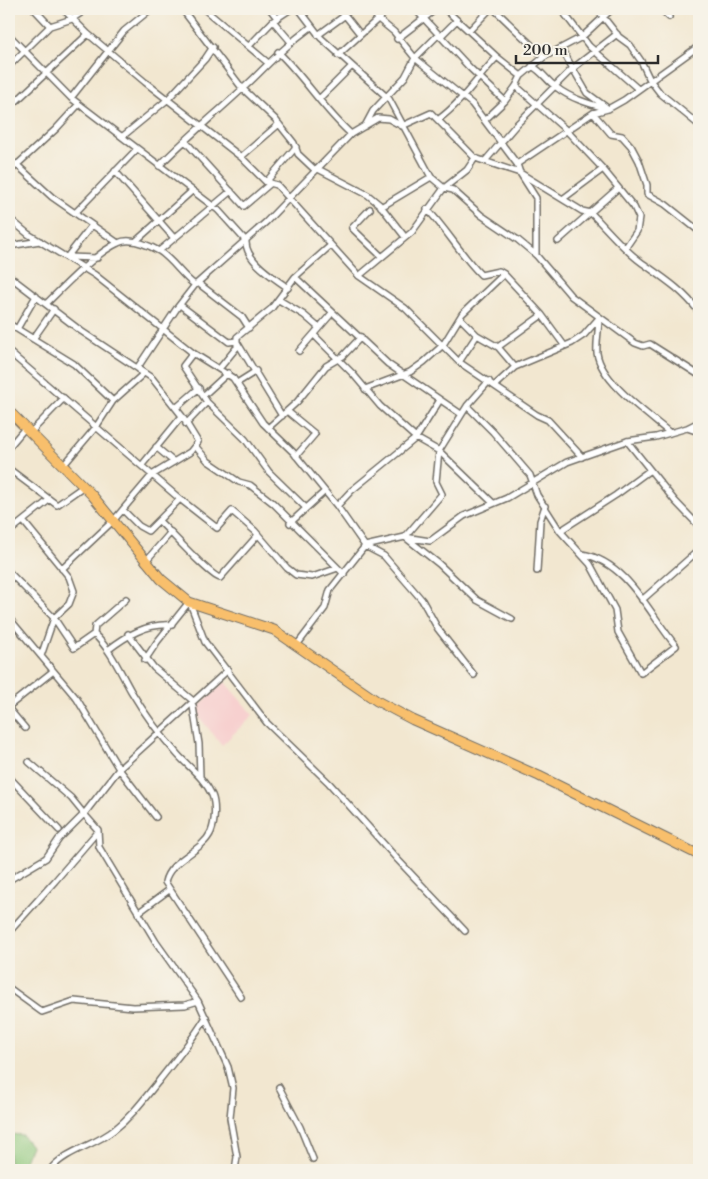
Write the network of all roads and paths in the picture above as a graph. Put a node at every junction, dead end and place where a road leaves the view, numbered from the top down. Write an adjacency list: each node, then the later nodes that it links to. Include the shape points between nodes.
1 (34, 9): 32 (street)
2 (63, 9): 28 (street)
3 (88, 9): 28 (street)
4 (151, 9): 49 (street, via 124,31)
5 (182, 9): 46 (street)
6 (204, 9): 44 (street)
7 (270, 9): 29 (street)
8 (291, 9): 29 (street)
9 (310, 9): 22 (street)
10 (340, 9): 24 (street)
11 (389, 9): 26 (street)
12 (415, 9): 30 (street)
13 (436, 9): 30 (street)
14 (445, 9): 31 (street)
15 (490, 9): 34 (street)
16 (494, 9): 54 (street)
17 (561, 9): 41 (street)
18 (597, 9): 27 (street)
19 (612, 9): 27 (street)
20 (662, 9): 25 (street)
21 (697, 9): 23 (street)
22 (301, 11): 33 (street)
23 (699, 12)
24 (344, 16): 36 (street); 39 (street)
25 (669, 17)
26 (377, 18): 36 (street); 42 (street, via 394,32)
27 (603, 18): 37 (street); 41 (street)
28 (72, 19): 32 (street); 35 (street)
29 (275, 19): 43 (street); 44 (street)
30 (422, 19): 40 (street); 42 (street)
31 (457, 20): 34 (street); 40 (street)
32 (50, 26): 48 (street)
33 (311, 27): 39 (street); 43 (street)
34 (468, 31): 53 (street)
35 (88, 34): 49 (street); 61 (street)
36 (360, 34): 52 (street)
37 (617, 34): 51 (street); 64 (street, via 630,45)
38 (9, 35): 48 (street)
39 (318, 35): 52 (street)
40 (438, 35): 55 (street); 62 (street)
41 (582, 37): 47 (street); 51 (street)
42 (397, 39): 55 (street)
43 (291, 42): 50 (street)
44 (249, 46): 56 (street)
45 (699, 46): 64 (street)
46 (213, 47): 67 (street); 73 (street)
47 (561, 48): 54 (street); 60 (street)
48 (24, 51): 57 (street); 61 (street)
49 (109, 52): 70 (street); 73 (street)
50 (278, 52): 56 (street); 72 (street)
51 (595, 52): 60 (street); 68 (street)
52 (338, 55): 58 (street)
53 (497, 57): 62 (street); 63 (street)
54 (544, 57): 59 (street)
55 (415, 58): 69 (street, via 405,77); 71 (street)
56 (267, 62): 67 (street)
57 (9, 66)
58 (352, 66): 69 (street); 72 (street)
59 (532, 66): 63 (street); 66 (street, via 543,72)
60 (572, 69): 66 (street); 78 (street, via 587,93)
61 (46, 73): 70 (street); 77 (street)
62 (479, 76): 71 (street); 74 (street)
63 (521, 76): 65 (street)
64 (650, 80): 68 (street); 84 (street)
65 (516, 86): 74 (street); 76 (street)
66 (554, 86): 76 (street); 78 (street, via 568,95)
67 (242, 88): 82 (street); 83 (street)
68 (638, 89): 78 (street)
69 (386, 96): 85 (street); 86 (street)
70 (71, 98): 75 (street)
71 (463, 98): 80 (street); 81 (street)
72 (319, 99): 88 (street)
73 (167, 100): 83 (street); 89 (street)
74 (505, 101): 81 (street)
75 (79, 104): 89 (street); 97 (street)
76 (537, 105): 87 (street); 90 (street)
77 (9, 108)
78 (608, 109): 79 (street)
79 (593, 113): 87 (street); 122 (street, via 611,134 622,136 631,146 647,185 647,194)
80 (439, 119): 86 (street, via 431,113); 95 (street)
81 (485, 120): 90 (street)
82 (278, 124): 92 (street); 94 (street)
83 (201, 125): 91 (street); 94 (street)
84 (699, 125)
85 (365, 126): 86 (street, via 378,118 389,119); 88 (street)
86 (402, 126): 105 (street)
87 (566, 130): 98 (street); 100 (street)
88 (351, 134): 102 (street)
89 (123, 136): 93 (street)
90 (501, 141): 96 (street); 98 (street)
91 (186, 142): 99 (street); 110 (street)
92 (296, 147): 102 (street, via 298,154); 106 (street)
93 (137, 149): 99 (street); 101 (street)
94 (241, 157): 106 (street)
95 (475, 158): 96 (street); 107 (street, via 467,170)
96 (485, 161): 104 (street)
97 (16, 164): 103 (street); 117 (street)
98 (517, 164): 104 (street)
99 (159, 166): 109 (street)
100 (603, 169): 108 (street); 112 (street)
101 (116, 170): 117 (street); 120 (street)
102 (316, 170): 111 (street); 113 (street, via 368,195)
103 (9, 172)
104 (520, 174): 112 (street); 134 (street, via 536,198)
105 (431, 177): 107 (street); 113 (street)
106 (268, 182): 110 (street, via 244,206); 111 (street, via 277,185)
107 (444, 188): 115 (street); 134 (street, via 453,190)
108 (618, 189): 118 (street); 132 (street, via 639,218 637,231)
109 (192, 191): 114 (street); 120 (street)
110 (231, 192): 114 (street)
111 (288, 198): 127 (street); 131 (street)
112 (564, 198): 118 (street, via 582,211)
113 (382, 207): 124 (street)
114 (214, 208): 123 (street); 127 (street)
115 (427, 209): 124 (street); 139 (street, via 481,275 499,271)
116 (370, 210): 136 (street, via 352,228)
117 (74, 213): 121 (street)
118 (591, 213): 128 (street); 132 (street)
119 (9, 218): 125 (street)
120 (158, 222): 123 (street); 126 (street)
121 (92, 225): 129 (street); 135 (street)
122 (699, 231)
123 (174, 238): 133 (street)
124 (405, 238): 136 (street)
125 (41, 240): 130 (street); 135 (street)
126 (136, 241): 129 (street); 133 (street)
127 (246, 241): 143 (street); 144 (street, via 254,260)
128 (558, 241)
129 (118, 242): 137 (street)
130 (9, 246)
131 (330, 246): 140 (street); 141 (street)
132 (626, 247): 148 (street)
133 (159, 251): 143 (street)
134 (536, 255): 155 (street, via 571,296)
135 (67, 257): 137 (street); 138 (street)
136 (382, 257): 140 (street)
137 (97, 258): 138 (street)
138 (84, 268): 147 (street); 160 (street)
139 (504, 274): 153 (street); 154 (street)
140 (359, 276): 166 (street, via 405,308)
141 (295, 277): 144 (street); 152 (street)
142 (10, 280): 145 (street)
143 (197, 284): 149 (street); 157 (street, via 242,317)
144 (288, 288): 146 (street)
145 (36, 296): 147 (street); 159 (street)
146 (279, 300): 157 (street); 158 (street)
147 (48, 304): 150 (street)
148 (697, 304): 151 (street)
149 (180, 305): 160 (street); 165 (street, via 229,342)
150 (54, 309): 164 (street); 174 (street, via 102,346)
151 (699, 312)
152 (332, 313): 158 (street); 163 (street)
153 (542, 315): 167 (street); 168 (street)
154 (460, 318): 162 (street); 166 (street)
155 (599, 318): 167 (street, via 584,335); 180 (street, via 636,343 650,344); 205 (street, via 598,353 602,367 612,382)
156 (9, 324): 159 (street)
157 (249, 328): 165 (street)
158 (319, 328): 161 (street)
159 (17, 329): 164 (street)
160 (162, 329): 171 (street); 174 (street)
161 (314, 335): 170 (street); 172 (street)
162 (476, 335): 168 (street); 173 (street)
163 (361, 337): 172 (street); 179 (street, via 388,364)
164 (33, 339): 189 (street, via 74,364)
165 (236, 341): 176 (street, via 237,348); 177 (street)
166 (444, 345): 173 (street); 179 (street)
167 (564, 345): 175 (street)
168 (498, 347): 175 (street)
169 (9, 352): 187 (street)
170 (300, 352)
171 (193, 353): 176 (street); 184 (street, via 183,366)
172 (337, 358): 185 (street); 194 (street, via 326,366)
173 (459, 362): 181 (street)
174 (138, 367): 189 (street, via 142,375); 192 (street, via 160,385)
175 (515, 367): 183 (street)
176 (219, 369): 178 (street)
177 (256, 371): 182 (street); 197 (street)
178 (228, 373): 182 (street); 186 (street)
179 (405, 374): 185 (street); 188 (street)
180 (699, 375)
181 (489, 381): 183 (street); 191 (street)
182 (237, 383): 201 (street)
183 (495, 385): 214 (street, via 548,420)
184 (199, 388): 186 (street); 192 (street)
185 (364, 389): 206 (street)
186 (203, 396): 190 (street)
187 (64, 398): 200 (street); 203 (street)
188 (440, 400): 195 (street); 206 (street)
189 (114, 401): 200 (street)
190 (207, 402): 199 (street); 229 (street, via 245,439 269,472)
191 (467, 406): 195 (street); 221 (street, via 520,462)
192 (176, 408): 196 (street)
193 (9, 411): 203 (highway)
194 (287, 411): 197 (street); 213 (street, via 315,434)
195 (461, 414): 212 (street)
196 (182, 416): 199 (street); 210 (street)
197 (282, 416): 201 (street)
198 (699, 422): 202 (street)
199 (186, 424): 211 (street, via 196,437)
200 (96, 427): 216 (street); 217 (street)
201 (268, 428): 213 (street)
202 (687, 428): 204 (street); 205 (street)
203 (28, 430): 208 (street); 217 (highway)
204 (699, 432)
205 (670, 433): 207 (street)
206 (416, 438): 212 (street); 227 (street)
207 (626, 441): 214 (street); 219 (street)
208 (11, 442): 209 (street)
209 (9, 447)
210 (156, 447): 215 (street); 216 (street)
211 (196, 447): 215 (street); 234 (street, via 218,468 259,492)
212 (439, 451): 226 (street); 240 (street, via 436,482 442,494)
213 (296, 456): 223 (street)
214 (582, 457): 221 (street, via 561,464)
215 (174, 462): 220 (street)
216 (142, 465): 220 (street)
217 (64, 466): 222 (highway)
218 (9, 469): 225 (street)
219 (650, 470): 235 (street); 236 (street)
220 (152, 475): 224 (street); 230 (street)
221 (534, 483): 226 (street); 228 (street)
222 (84, 486): 225 (street, via 60,504); 231 (highway)
223 (324, 492): 227 (street); 229 (street)
224 (180, 499): 232 (street); 239 (street, via 217,528 232,511)
225 (49, 500): 233 (street)
226 (493, 503): 240 (street, via 464,516 430,541)
227 (337, 506): 241 (street)
228 (544, 506): 236 (street); 247 (street)
229 (306, 508): 234 (street)
230 (123, 510): 231 (street); 232 (street, via 145,530)
231 (114, 520): 244 (highway); 246 (street)
232 (159, 520): 238 (street)
233 (24, 522): 237 (street); 246 (street)
234 (290, 523): 245 (street)
235 (699, 526)
236 (560, 531): 243 (street)
237 (9, 532)
238 (171, 532): 239 (street, via 205,568 220,578); 244 (street)
239 (258, 535): 245 (street, via 296,575 312,577)
240 (405, 537): 241 (street); 255 (street, via 477,600)
241 (365, 546): 249 (street); 265 (street, via 384,556 422,600 438,629)
242 (699, 550): 251 (street)
243 (582, 554): 251 (street, via 595,556 614,568); 251 (street, via 615,610 618,632 641,673 676,646)
244 (145, 562): 252 (highway, via 161,580)
245 (338, 568): 249 (street)
246 (62, 569): 254 (street, via 74,591 69,604)
247 (537, 571)
248 (9, 572): 254 (street)
249 (344, 574): 259 (street, via 330,590 325,608)
250 (126, 599): 257 (street, via 95,626)
251 (642, 600)
252 (189, 602): 256 (street); 259 (highway, via 262,625); 263 (street, via 205,642)
253 (9, 618): 261 (street)
254 (54, 618): 257 (street, via 74,648); 261 (street)
255 (512, 619)
256 (172, 625): 258 (street, via 164,624); 262 (street)
257 (94, 634): 260 (street)
258 (128, 634): 260 (street); 262 (street)
259 (297, 646): 278 (highway, via 378,701 413,720 539,776)
260 (108, 650): 269 (street, via 131,692)
261 (41, 656): 264 (street)
262 (145, 660): 266 (street)
263 (228, 670): 266 (street); 282 (street, via 272,728 329,783)
264 (52, 672): 267 (street); 271 (street, via 77,699)
265 (474, 675)
266 (192, 700): 269 (street); 272 (street)
267 (9, 707): 268 (street)
268 (25, 728)
269 (159, 732): 271 (street); 272 (street)
270 (29, 762): 274 (street, via 71,798)
271 (119, 769): 274 (street); 275 (street)
272 (200, 776): 280 (street, via 213,796 215,815 210,833 166,877)
273 (9, 777): 276 (street)
274 (84, 814): 277 (street); 279 (street, via 59,839 46,858)
275 (156, 817)
276 (59, 830)
277 (98, 830): 281 (street, via 99,847); 283 (street)
278 (699, 855)
279 (9, 880)
280 (169, 890): 281 (street); 285 (street)
281 (138, 913): 286 (street)
282 (465, 931)
283 (9, 932)
284 (9, 988): 286 (street, via 42,1012 74,1001 132,1008 185,1005)
285 (241, 998)
286 (198, 1001): 287 (street)
287 (206, 1017): 290 (street, via 191,1043 140,1106 114,1130 70,1153); 291 (street, via 228,1067 233,1088 230,1118 237,1157)
288 (279, 1087): 289 (street, via 300,1127)
289 (312, 1160)
290 (50, 1170)
291 (235, 1170)

